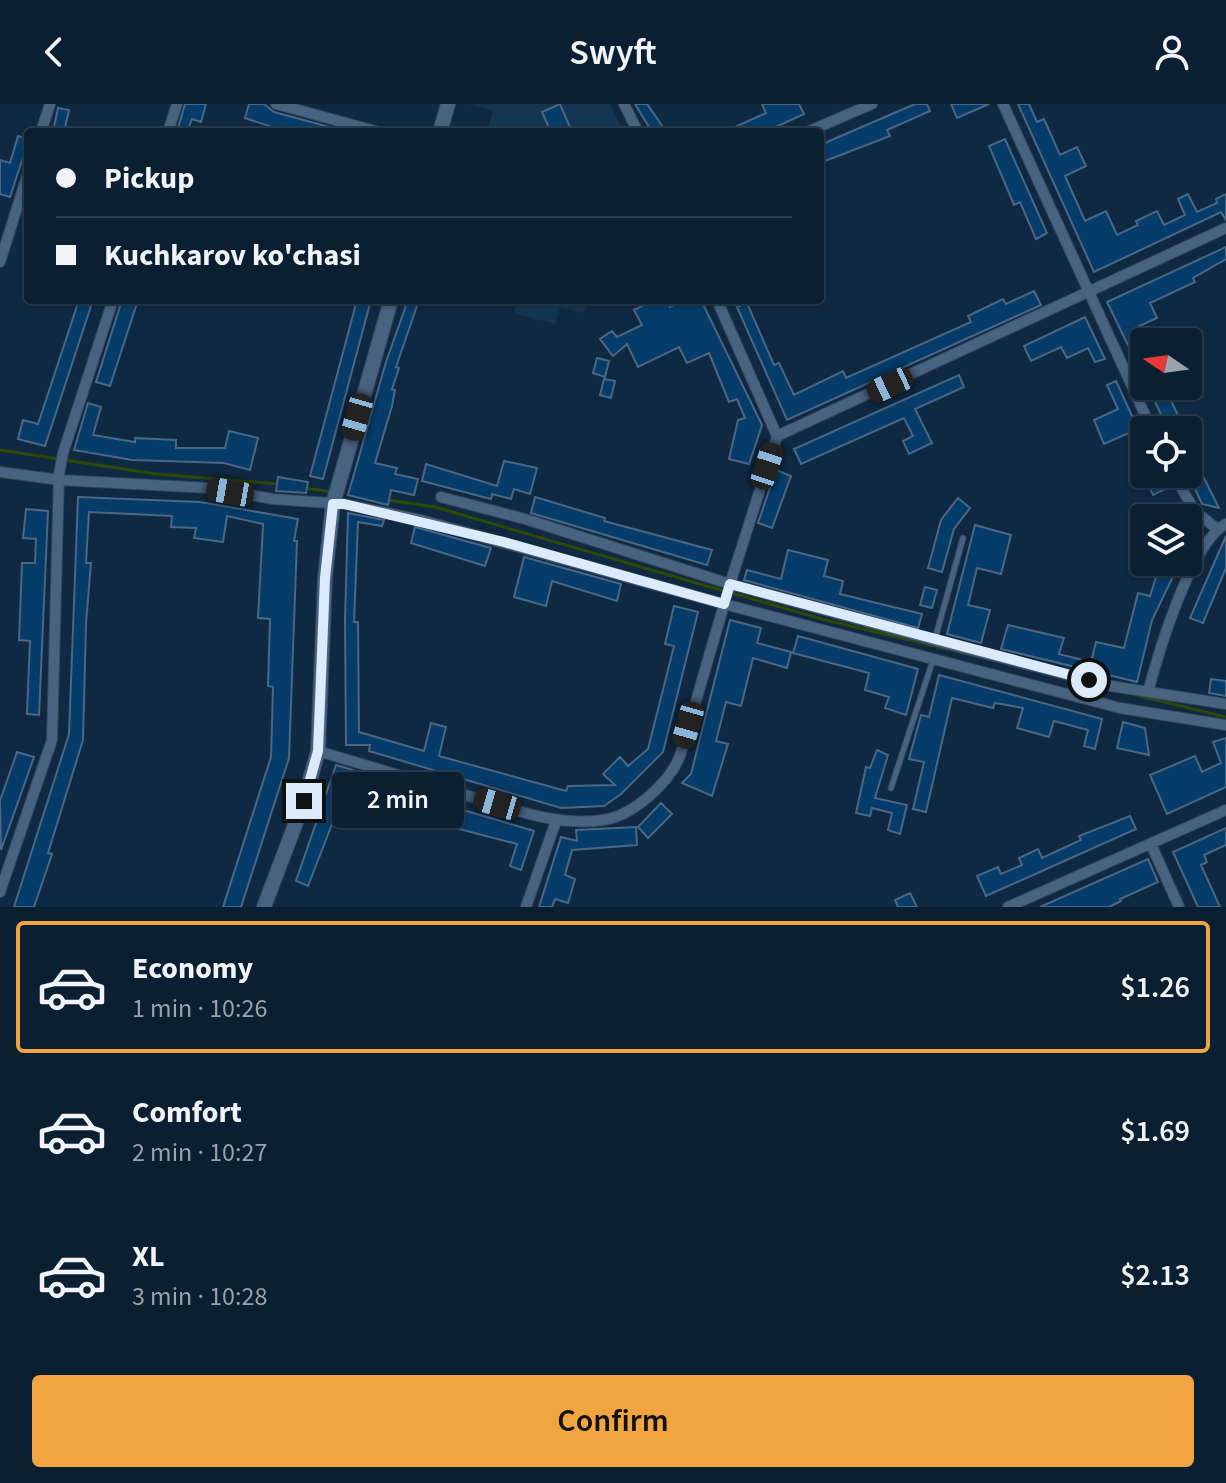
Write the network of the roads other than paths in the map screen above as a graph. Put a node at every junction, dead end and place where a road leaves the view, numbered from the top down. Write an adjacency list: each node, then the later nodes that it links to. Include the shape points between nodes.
1 (50, 104): 8 (street)
2 (177, 104): 9 (street)
3 (276, 104): 10 (street)
4 (448, 104): 11 (main road)
5 (624, 104): 12 (street)
6 (872, 104): 13 (street)
7 (1003, 104): 17 (street)
8 (42, 128)
9 (169, 128)
10 (364, 128)
11 (441, 128)
12 (636, 128)
13 (816, 128)
14 (24, 186): 16 (street)
15 (1226, 228): 17 (street)
16 (0, 262)
17 (1088, 294): 21 (street); 22 (street)
18 (112, 304): 24 (street)
19 (390, 304): 27 (main road)
20 (719, 304): 22 (street)
21 (1145, 416)
22 (777, 436): 30 (street)
23 (0, 472): 24 (street)
24 (60, 477): 27 (street); 42 (street, via 52,740)
25 (1181, 488): 28 (street, via 1195,511)
26 (441, 497): 30 (street)
27 (333, 504): 31 (street, via 421,520); 37 (main road)
28 (1222, 527): 34 (street, via 1189,575 1166,628)
29 (963, 538): 32 (lane)
30 (729, 585): 31 (street); 32 (street)
31 (724, 603): 33 (street); 40 (street, via 680,756 667,779 617,817)
32 (935, 640): 34 (street)
33 (933, 659): 36 (street, via 1120,708); 38 (lane)
34 (1148, 692): 35 (street)
35 (1226, 704)
36 (1226, 725)
37 (318, 751): 40 (street); 43 (main road)
38 (891, 788)
39 (1226, 810): 41 (street)
40 (556, 821): 44 (street)
41 (1151, 844): 45 (street); 46 (street)
42 (0, 892)
43 (264, 907)
44 (526, 907)
45 (1008, 907)
46 (1179, 907)

